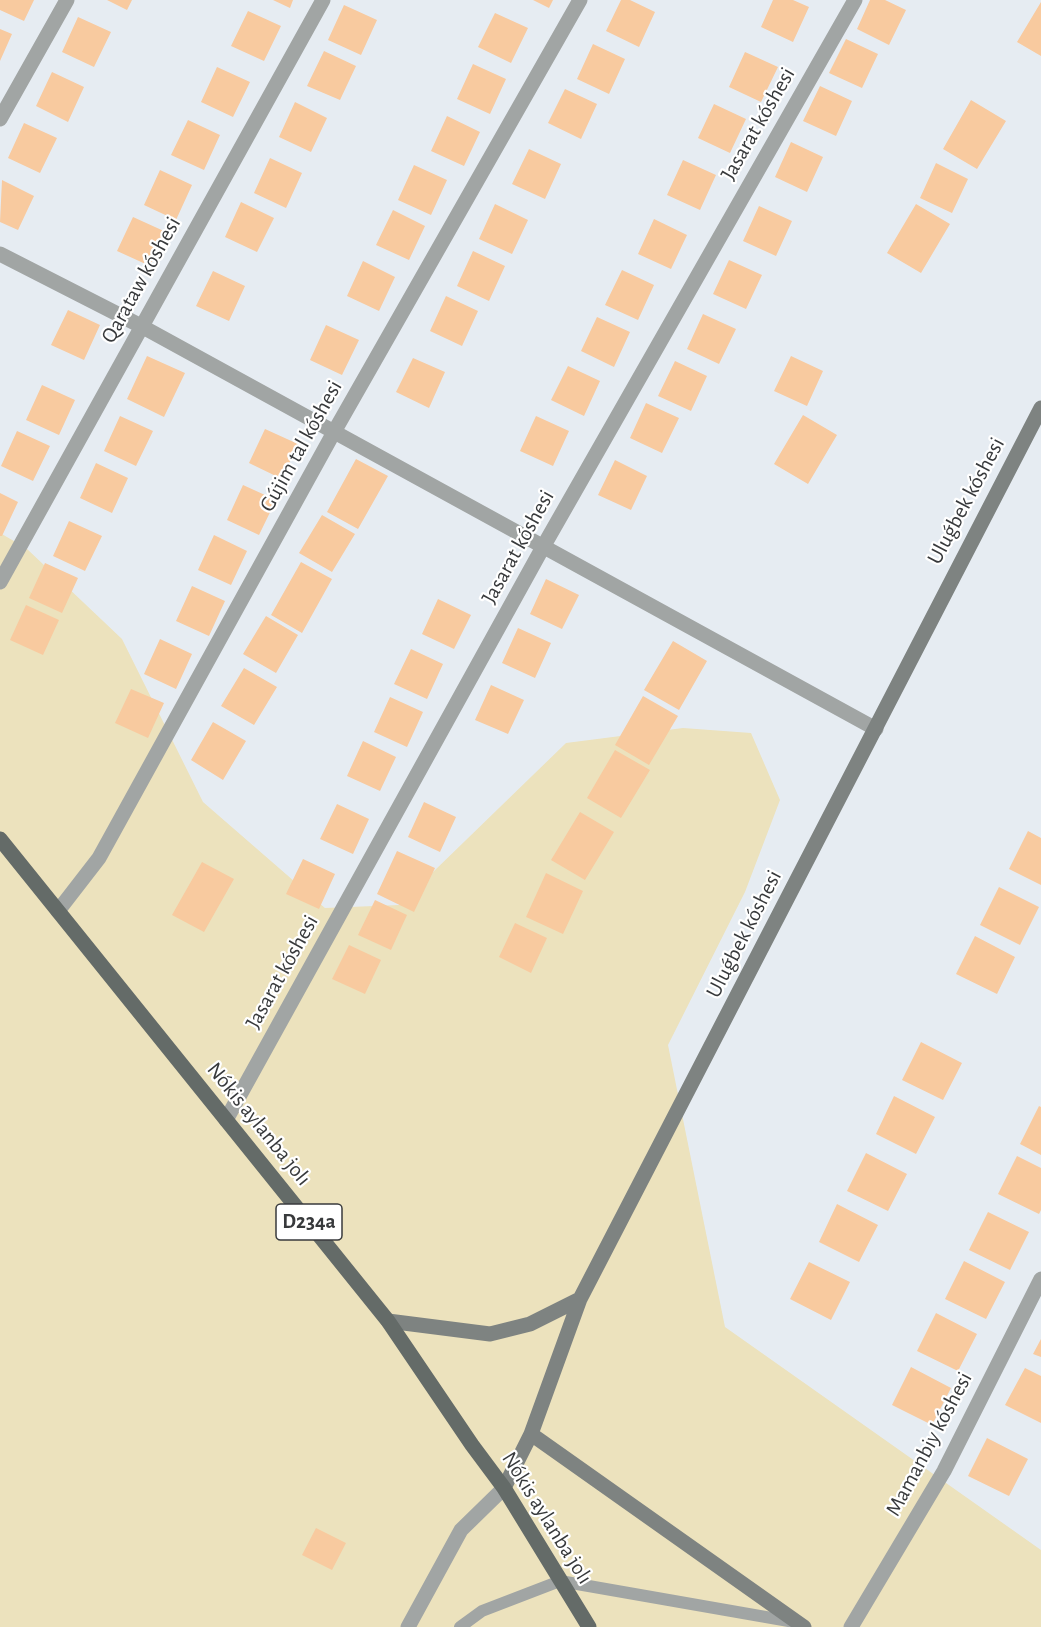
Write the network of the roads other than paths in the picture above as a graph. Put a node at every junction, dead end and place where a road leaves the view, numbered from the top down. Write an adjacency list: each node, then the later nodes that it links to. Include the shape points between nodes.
1 (67, 0): 5 (street)
2 (323, 0): 7 (street, Qarataw kóshesi)
3 (580, 0): 9 (street, Gújim tal kóshesi)
4 (855, 0): 10 (street, Jasarat kóshesi)
5 (0, 119)
6 (0, 254): 7 (street)
7 (141, 326): 9 (street); 11 (street, Qarataw kóshesi)
8 (1041, 408): 12 (street, Uluǵbek kóshesi)
9 (334, 432): 10 (street); 14 (street, Gújim tal kóshesi, via 99,858)
10 (543, 547): 12 (street); 15 (street, Jasarat kóshesi)
11 (0, 582)
12 (876, 729): 17 (street, Uluǵbek kóshesi)
13 (0, 838): 14 (main road, Nókis aylanba jolı / D234a)
14 (58, 910): 15 (main road, Nókis aylanba jolı / D234a)
15 (226, 1120): 18 (main road, Nókis aylanba jolı / D234a)
16 (1041, 1279): 26 (street, Mamanbiy kóshesi, via 944,1471)
17 (580, 1299): 18 (street, via 530,1324 490,1334); 19 (street, Uluǵbek kóshesi)
18 (388, 1321): 20 (main road, Nókis aylanba jolı / D234a)
19 (531, 1434): 20 (street, Uluǵbek kóshesi); 22 (street)
20 (504, 1488): 21 (main road, Nókis aylanba jolı / D234a); 23 (street, via 461,1530)
21 (560, 1581): 22 (lane); 24 (lane, via 482,1611); 25 (main road, Nókis aylanba jolı / D234a)
22 (801, 1625)
23 (408, 1627)
24 (460, 1627)
25 (589, 1627)
26 (851, 1627)

